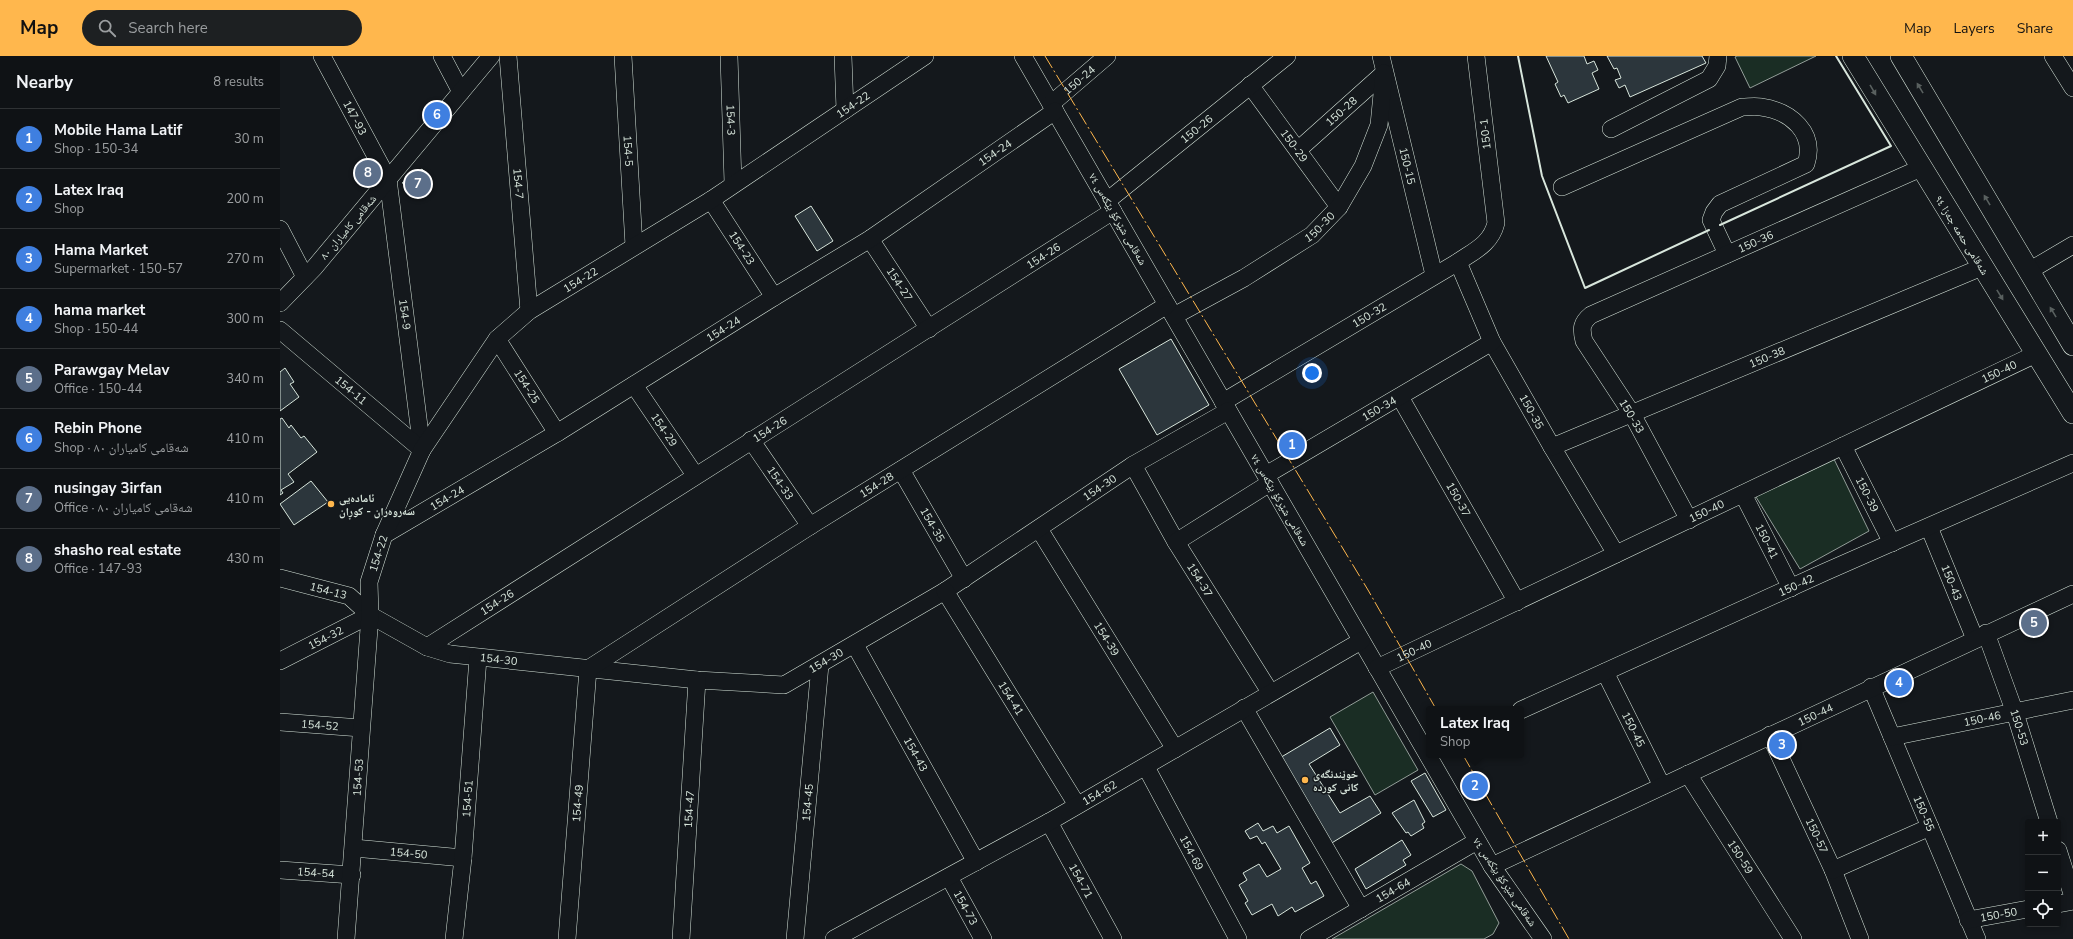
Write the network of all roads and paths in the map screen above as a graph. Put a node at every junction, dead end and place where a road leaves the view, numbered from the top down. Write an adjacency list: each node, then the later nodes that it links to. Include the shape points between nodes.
1 (322, 56): 27 (street, 147-93)
2 (442, 56): 21 (street)
3 (491, 56): 21 (street, شەقامی کامیاران ٨٠)
4 (508, 56): 47 (street, 154-7)
5 (623, 56): 37 (street, 154-5)
6 (729, 56): 28 (street, 154-3)
7 (843, 56): 23 (street)
8 (925, 56): 23 (street, 154-22)
9 (1023, 56): 22 (street, شەقامی شێرکۆ بێکەس ٧٤)
10 (1107, 56): 22 (street, 150-24)
11 (1381, 56): 18 (street, 150-15)
12 (1476, 56): 33 (street, 150-1)
13 (1718, 56): 24 (street, via 1709,79)
14 (1853, 56): 26 (main road, شەقامی حەمە جەزا ٩٤, one-way to 26)
15 (1901, 56): 41 (main road, one-way to 15)
16 (2053, 56): 20 (street)
17 (1276, 59): 19 (street, 150-26)
18 (1384, 73): 25 (street, 150-28); 32 (street, 150-30, via 1379,124 1362,166); 42 (street, 150-15)
19 (1250, 85): 25 (street, 150-29); 31 (street, 150-26)
20 (2073, 88)
21 (461, 92): 27 (street, شەقامی کامیاران ٨٠)
22 (1053, 107): 31 (street, شەقامی شێرکۆ بێکەس ٧٤); 35 (street, 154-24)
23 (845, 110): 28 (street, 154-22)
24 (1611, 129)
25 (1298, 150): 32 (street, 150-29)
26 (1921, 168): 38 (street, 150-36); 40 (main road, شەقامی حەمە جەزا ٩٤)
27 (388, 179): 43 (street, شەقامی کامیاران ٨٠); 64 (street, 154-9)
28 (733, 183): 30 (street, 154-22)
29 (1562, 187): 38 (street, via 1742,107 1761,107 1781,113 1801,128 1808,142 1806,164 1720,204 1711,220)
30 (711, 200): 37 (street, 154-22); 44 (street, 154-23)
31 (1110, 206): 46 (street, شەقامی شێرکۆ بێکەس ٧٤); 49 (street, 154-26)
32 (1339, 207): 46 (street, 150-30, via 1312,235 1244,278)
33 (1495, 212): 39 (street, 150-32, via 1496,223 1490,238)
34 (280, 229): 43 (street)
35 (870, 239): 44 (street, 154-24); 49 (street, 154-27)
36 (2073, 245): 41 (street)
37 (634, 246): 47 (street, 154-22)
38 (1727, 254): 48 (street, 150-36)
39 (1458, 262): 42 (street, 150-32); 52 (street, 150-35)
40 (1982, 267): 54 (main road, شەقامی حەمە جەزا ٩٤, one-way to 54); 59 (street, 150-38)
41 (2029, 271): 53 (main road, one-way to 41)
42 (1434, 275): 57 (street, 150-32)
43 (305, 277): 45 (street, شەقامی کامیاران ٨٠)
44 (774, 297): 55 (street, 154-24)
45 (280, 303)
46 (1171, 310): 57 (street, شەقامی شێرکۆ بێکەس ٧٤); 67 (street, 154-28)
47 (529, 311): 51 (street, 154-22)
48 (1591, 315): 59 (street, 150-33, via 1582,324 1584,341)
49 (929, 329): 61 (street, 154-26)
50 (280, 330): 64 (street, 154-11)
51 (497, 339): 60 (street, 154-25); 64 (street, 154-22)
52 (1492, 342): 56 (street, 150-34); 63 (street, 150-35)
53 (2073, 345)
54 (2036, 354): 58 (main road, شەقامی حەمە جەزا ٩٤); 62 (street, 150-40)
55 (634, 385): 60 (street, 154-24); 68 (street, 154-29)
56 (1400, 397): 69 (street, 150-34); 84 (street, 150-37)
57 (1226, 406): 66 (street, 154-30); 69 (street, شەقامی شێرکۆ بێکەس ٧٤)
58 (2073, 413)
59 (1632, 414): 63 (street, 150-38); 71 (street, 150-33)
60 (557, 433): 75 (street, 154-24)
61 (751, 440): 68 (street, 154-26); 72 (street, 154-33)
62 (1843, 446): 70 (street, 150-40); 77 (street, 150-39)
63 (1552, 447): 78 (street, 150-35)
64 (422, 450): 75 (street, 154-22)
65 (2073, 463): 73 (street, 150-42)
66 (1133, 466): 74 (street, 154-30); 76 (street, 154-37)
67 (901, 470): 72 (street, 154-28); 80 (street, 154-35)
68 (695, 475): 89 (street, 154-26)
69 (1268, 479): 76 (street, 150-34); 87 (street, شەقامی شێرکۆ بێکەس ٧٤)
70 (1743, 494): 71 (street, 150-40); 81 (street, 150-41)
71 (1689, 520): 78 (street, 150-40)
72 (810, 526): 94 (street, 154-28)
73 (1929, 527): 77 (street, 150-42); 86 (street, 150-43)
74 (1039, 528): 80 (street, 154-30); 109 (street, 154-39)
75 (384, 535): 85 (street, 154-22, via 369,582)
76 (1176, 542): 100 (street, 154-37)
77 (1892, 543): 81 (street, 150-42)
78 (1616, 554): 84 (street, 150-40)
79 (280, 578): 85 (street, 154-13, via 349,596)
80 (964, 579): 82 (street, 154-30)
81 (1791, 588): 95 (street, 150-42)
82 (945, 591): 88 (street, 154-30); 115 (street, 154-41)
83 (2073, 594): 86 (street, 150-44)
84 (1517, 602): 93 (street, 150-40)
85 (370, 615): 89 (street, 154-30); 91 (street, 154-32); 106 (street, 154-53)
86 (1981, 636): 98 (street, 150-44); 104 (street, 150-53)
87 (1361, 641): 93 (street, شەقامی شێرکۆ بێکەس ٧٤); 100 (street, 154-62)
88 (856, 645): 92 (street, 154-30); 123 (street, 154-43)
89 (427, 647): 90 (street, 154-30)
90 (478, 658): 94 (street, 154-30); 122 (street, 154-51)
91 (280, 661)
92 (820, 666): 97 (street, 154-30); 99 (street, 154-45)
93 (1377, 668): 110 (street, شەقامی شێرکۆ بێکەس ٧٤)
94 (588, 669): 96 (street, 154-30); 138 (street, 154-49)
95 (1606, 672): 103 (street, 150-42); 114 (street, 150-45)
96 (697, 680): 97 (street, 154-30); 139 (street, 154-47)
97 (784, 686): 99 (street)
98 (1871, 687): 107 (street, 150-44); 108 (street, 150-55)
99 (818, 688): 140 (street, 154-45)
100 (1270, 692): 102 (street, 154-62)
101 (2073, 700): 104 (street, 150-46)
102 (1244, 708): 109 (street, 154-62); 132 (street)
103 (1524, 709)
104 (2015, 713): 108 (street, 150-46); 116 (street, 150-53)
105 (280, 722): 106 (street, 154-52)
106 (361, 728): 120 (street, 154-53)
107 (1770, 735): 113 (street, 150-44); 126 (street, 150-57)
108 (1892, 737): 118 (street, 150-55)
109 (1175, 749): 112 (street, 154-62)
110 (1426, 749)
111 (1431, 758): 119 (street, شەقامی شێرکۆ بێکەس ٧٤)
112 (1146, 767): 115 (street, 154-62); 144 (street, 154-69)
113 (1688, 774): 114 (street, 150-44); 147 (street, 150-59)
114 (1662, 786): 124 (street, 150-44)
115 (1077, 805): 117 (street, 154-62)
116 (2048, 819)
117 (1049, 822): 123 (street, 154-62); 143 (street, 154-71)
118 (1930, 827): 126 (street); 134 (street, 150-55)
119 (1477, 841): 124 (street, شەقامی شێرکۆ بێکەس ٧٤); 132 (street, 154-64)
120 (354, 848): 122 (street, 154-50); 127 (street, 154-53)
121 (2060, 855): 129 (street)
122 (463, 858): 137 (street, 154-51)
123 (976, 862): 128 (street, 154-62)
124 (1492, 866): 146 (street, شەقامی شێرکۆ بێکەس ٧٤)
125 (280, 870): 127 (street, 154-54)
126 (1834, 870): 148 (street, 150-57)
127 (352, 875): 136 (street, 154-53)
128 (949, 877): 135 (street, 154-62); 142 (street, 154-73)
129 (2073, 897)
130 (2073, 901): 131 (street)
131 (2061, 903)
132 (1361, 909): 145 (street, 154-64)
133 (2025, 910): 134 (street, 150-50)
134 (1968, 920): 149 (street, 150-55)
135 (852, 934): 141 (street, 154-62)
136 (346, 939)
137 (454, 939)
138 (567, 939)
139 (681, 939)
140 (795, 939)
141 (834, 939)
142 (983, 939)
143 (1113, 939)
144 (1238, 939)
145 (1309, 939)
146 (1543, 939)
147 (1793, 939)
148 (1860, 939)
149 (1977, 939)

